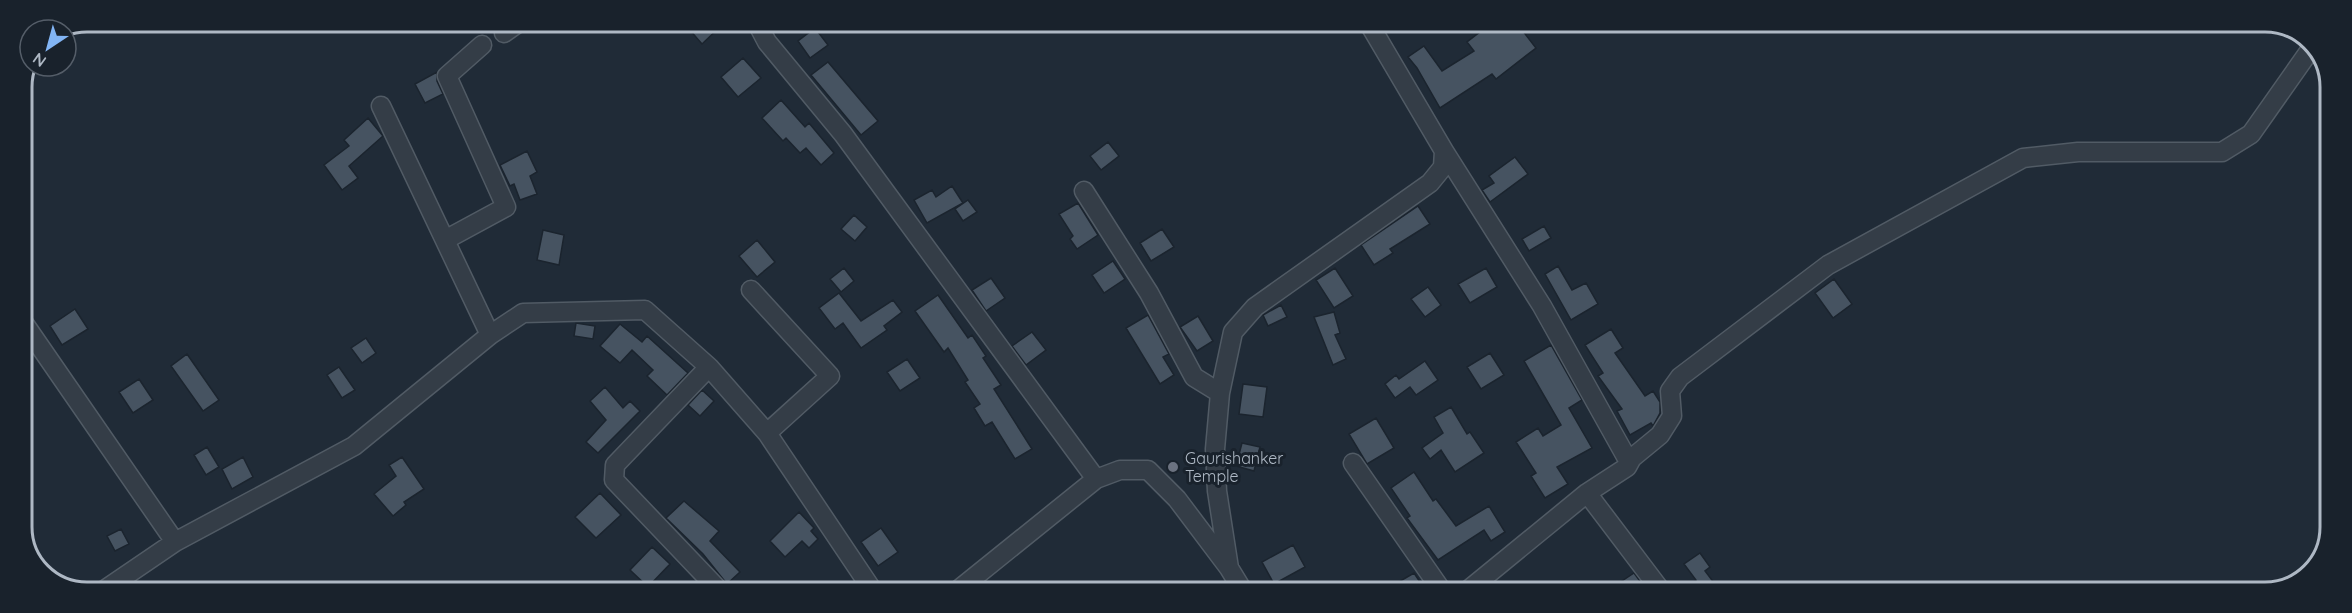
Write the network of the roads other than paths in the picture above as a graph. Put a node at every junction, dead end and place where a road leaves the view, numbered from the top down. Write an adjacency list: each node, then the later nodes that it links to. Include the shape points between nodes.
1 (762, 32): 17 (street, via 843,134)
2 (1374, 32): 6 (street)
3 (482, 45): 8 (street, via 447,76 506,207)
4 (2308, 52): 15 (street, via 2251,134 2223,152 2078,152 2023,158 1828,265 1680,377 1670,391 1672,416 1667,427)
5 (381, 106): 8 (street)
6 (1444, 152): 13 (street, via 1443,167 1430,183 1255,307 1233,332); 15 (street, via 1542,306)
7 (1084, 191): 13 (street, via 1149,292 1194,377)
8 (446, 240): 10 (street)
9 (751, 290): 14 (street, via 830,376)
10 (490, 334): 12 (street, via 523,313 645,310); 19 (street, via 354,446)
11 (32, 335): 19 (street)
12 (709, 367): 14 (street); 22 (street, via 615,465 614,480)
13 (1220, 393): 20 (street, via 1216,491)
14 (767, 433): 23 (street)
15 (1629, 462): 18 (street)
16 (1353, 463): 26 (street)
17 (1096, 479): 20 (street, via 1120,470 1148,470 1177,499); 24 (street)
18 (1587, 493): 27 (street); 28 (street)
19 (175, 542): 21 (street)
20 (1229, 568): 25 (street)
21 (116, 582)
22 (711, 582)
23 (867, 582)
24 (968, 582)
25 (1238, 582)
26 (1436, 582)
27 (1477, 582)
28 (1654, 582)

